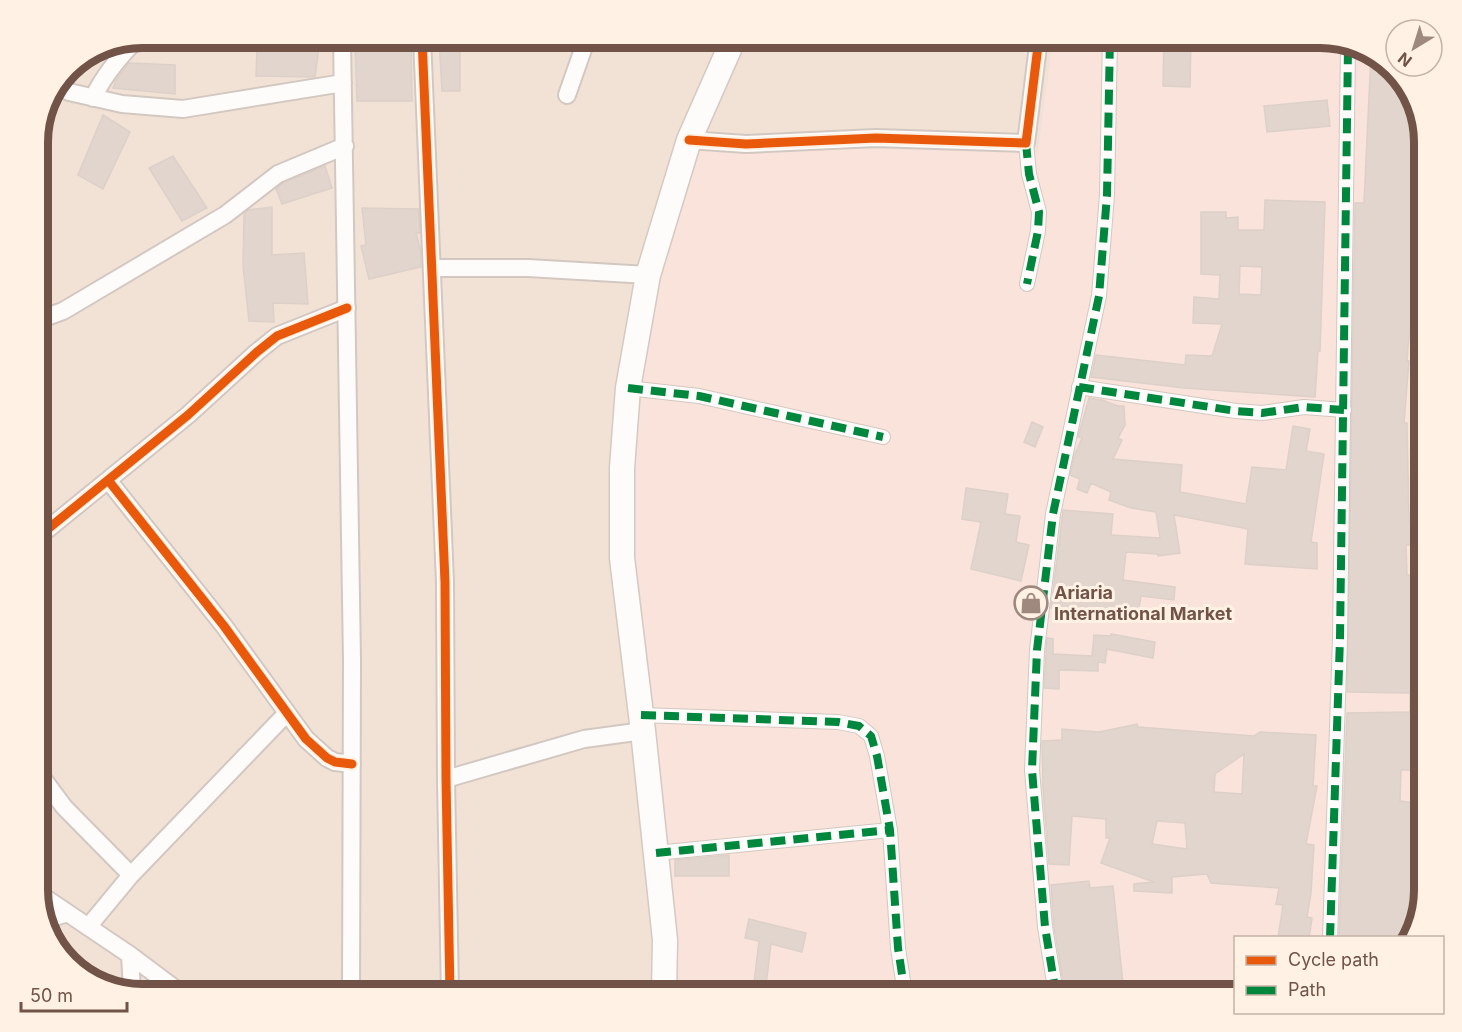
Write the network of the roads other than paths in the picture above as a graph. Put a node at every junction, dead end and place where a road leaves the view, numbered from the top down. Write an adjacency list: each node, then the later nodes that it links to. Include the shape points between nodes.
1 (342, 48): 9 (street)
2 (422, 48): 16 (street)
3 (583, 48): 11 (street)
4 (730, 48): 13 (main road)
5 (1039, 48): 14 (street)
6 (1110, 48): 21 (street, via 1107,195 1099,296)
7 (127, 49): 12 (street)
8 (1348, 53): 23 (street)
9 (343, 83): 12 (street, via 183,109); 15 (street)
10 (64, 89): 12 (street)
11 (567, 95)
12 (93, 98)
13 (689, 140): 14 (street, via 746,144 876,138); 17 (main road)
14 (1026, 143): 18 (street, via 1039,212)
15 (345, 146): 19 (street); 20 (street, via 278,174 225,215)
16 (432, 268): 17 (street, via 528,268); 30 (street, via 445,582)
17 (648, 275): 22 (main road)
18 (1027, 284)
19 (347, 308): 25 (street, via 277,336); 29 (street)
20 (48, 316)
21 (1079, 387): 23 (street, via 1236,411 1262,413 1305,406); 47 (street, via 1053,514 1037,650 1032,770)
22 (628, 388): 24 (street, via 699,396); 28 (main road, via 622,468 622,558)
23 (1344, 410): 39 (street)
24 (883, 437)
25 (108, 480): 26 (street); 27 (street)
26 (48, 529)
27 (287, 712): 29 (street, via 319,752 335,762); 34 (street)
28 (642, 723): 30 (street); 32 (street, via 838,722 859,726 871,736 877,756); 33 (main road)
29 (352, 764): 43 (street)
30 (446, 779): 44 (street)
31 (48, 785): 34 (street)
32 (890, 830): 33 (street); 46 (street, via 897,948)
33 (656, 853): 45 (main road, via 665,940)
34 (131, 875): 38 (street)
35 (48, 900): 36 (street)
36 (68, 913): 37 (street); 38 (street)
37 (52, 918)
38 (88, 927): 40 (street)
39 (1330, 936)
40 (130, 955): 41 (street); 42 (street)
41 (132, 983)
42 (169, 984)
43 (351, 984)
44 (450, 984)
45 (664, 984)
46 (903, 984)
47 (1055, 984)

